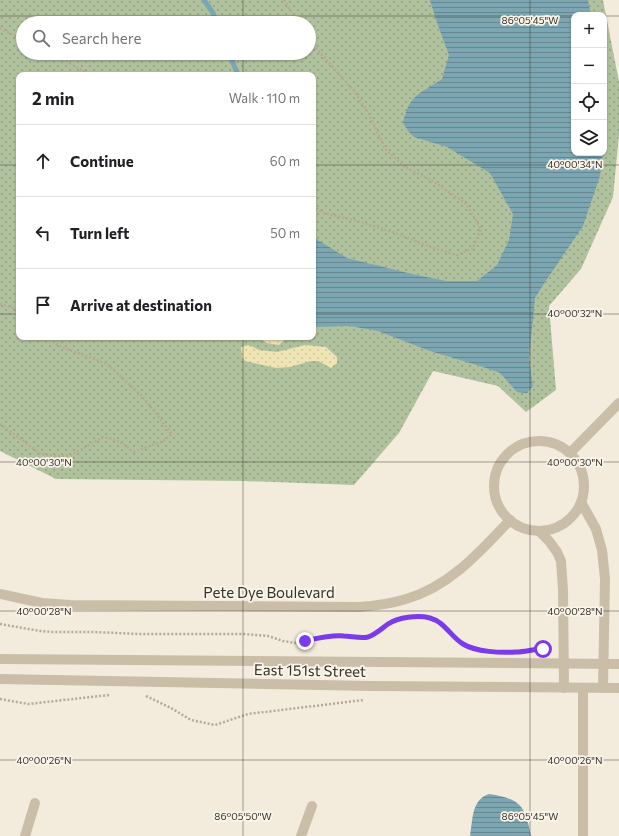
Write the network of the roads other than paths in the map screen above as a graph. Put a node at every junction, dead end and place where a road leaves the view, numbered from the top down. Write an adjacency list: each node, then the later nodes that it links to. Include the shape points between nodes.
1 (619, 403): 2 (street)
2 (570, 453): 3 (street, via 584,481); 4 (street, via 558,445 544,441 516,447 505,456 497,468 495,496 500,510)
3 (581, 502): 5 (street, via 574,514 564,523 552,529); 9 (street, via 596,529 602,550 606,579)
4 (510, 520): 5 (street, via 523,528); 6 (street, Pete Dye Boulevard, via 475,558 451,576 431,589 407,599 382,605 70,605 42,603)
5 (538, 531): 8 (street, via 553,546 561,561 564,590)
6 (0, 594)
7 (0, 659): 8 (street, East 151st Street)
8 (564, 664): 9 (street, East 151st Street); 12 (street)
9 (604, 664): 10 (street, East 151st Street); 14 (street)
10 (619, 664)
11 (0, 679): 12 (street, East 151st Street)
12 (564, 688): 13 (street, East 151st Street)
13 (584, 688): 14 (street, East 151st Street); 20 (street)
14 (603, 688): 15 (street, East 151st Street)
15 (619, 688)
16 (35, 803): 18 (street)
17 (312, 806): 19 (street)
18 (25, 836)
19 (301, 836)
20 (583, 836)

